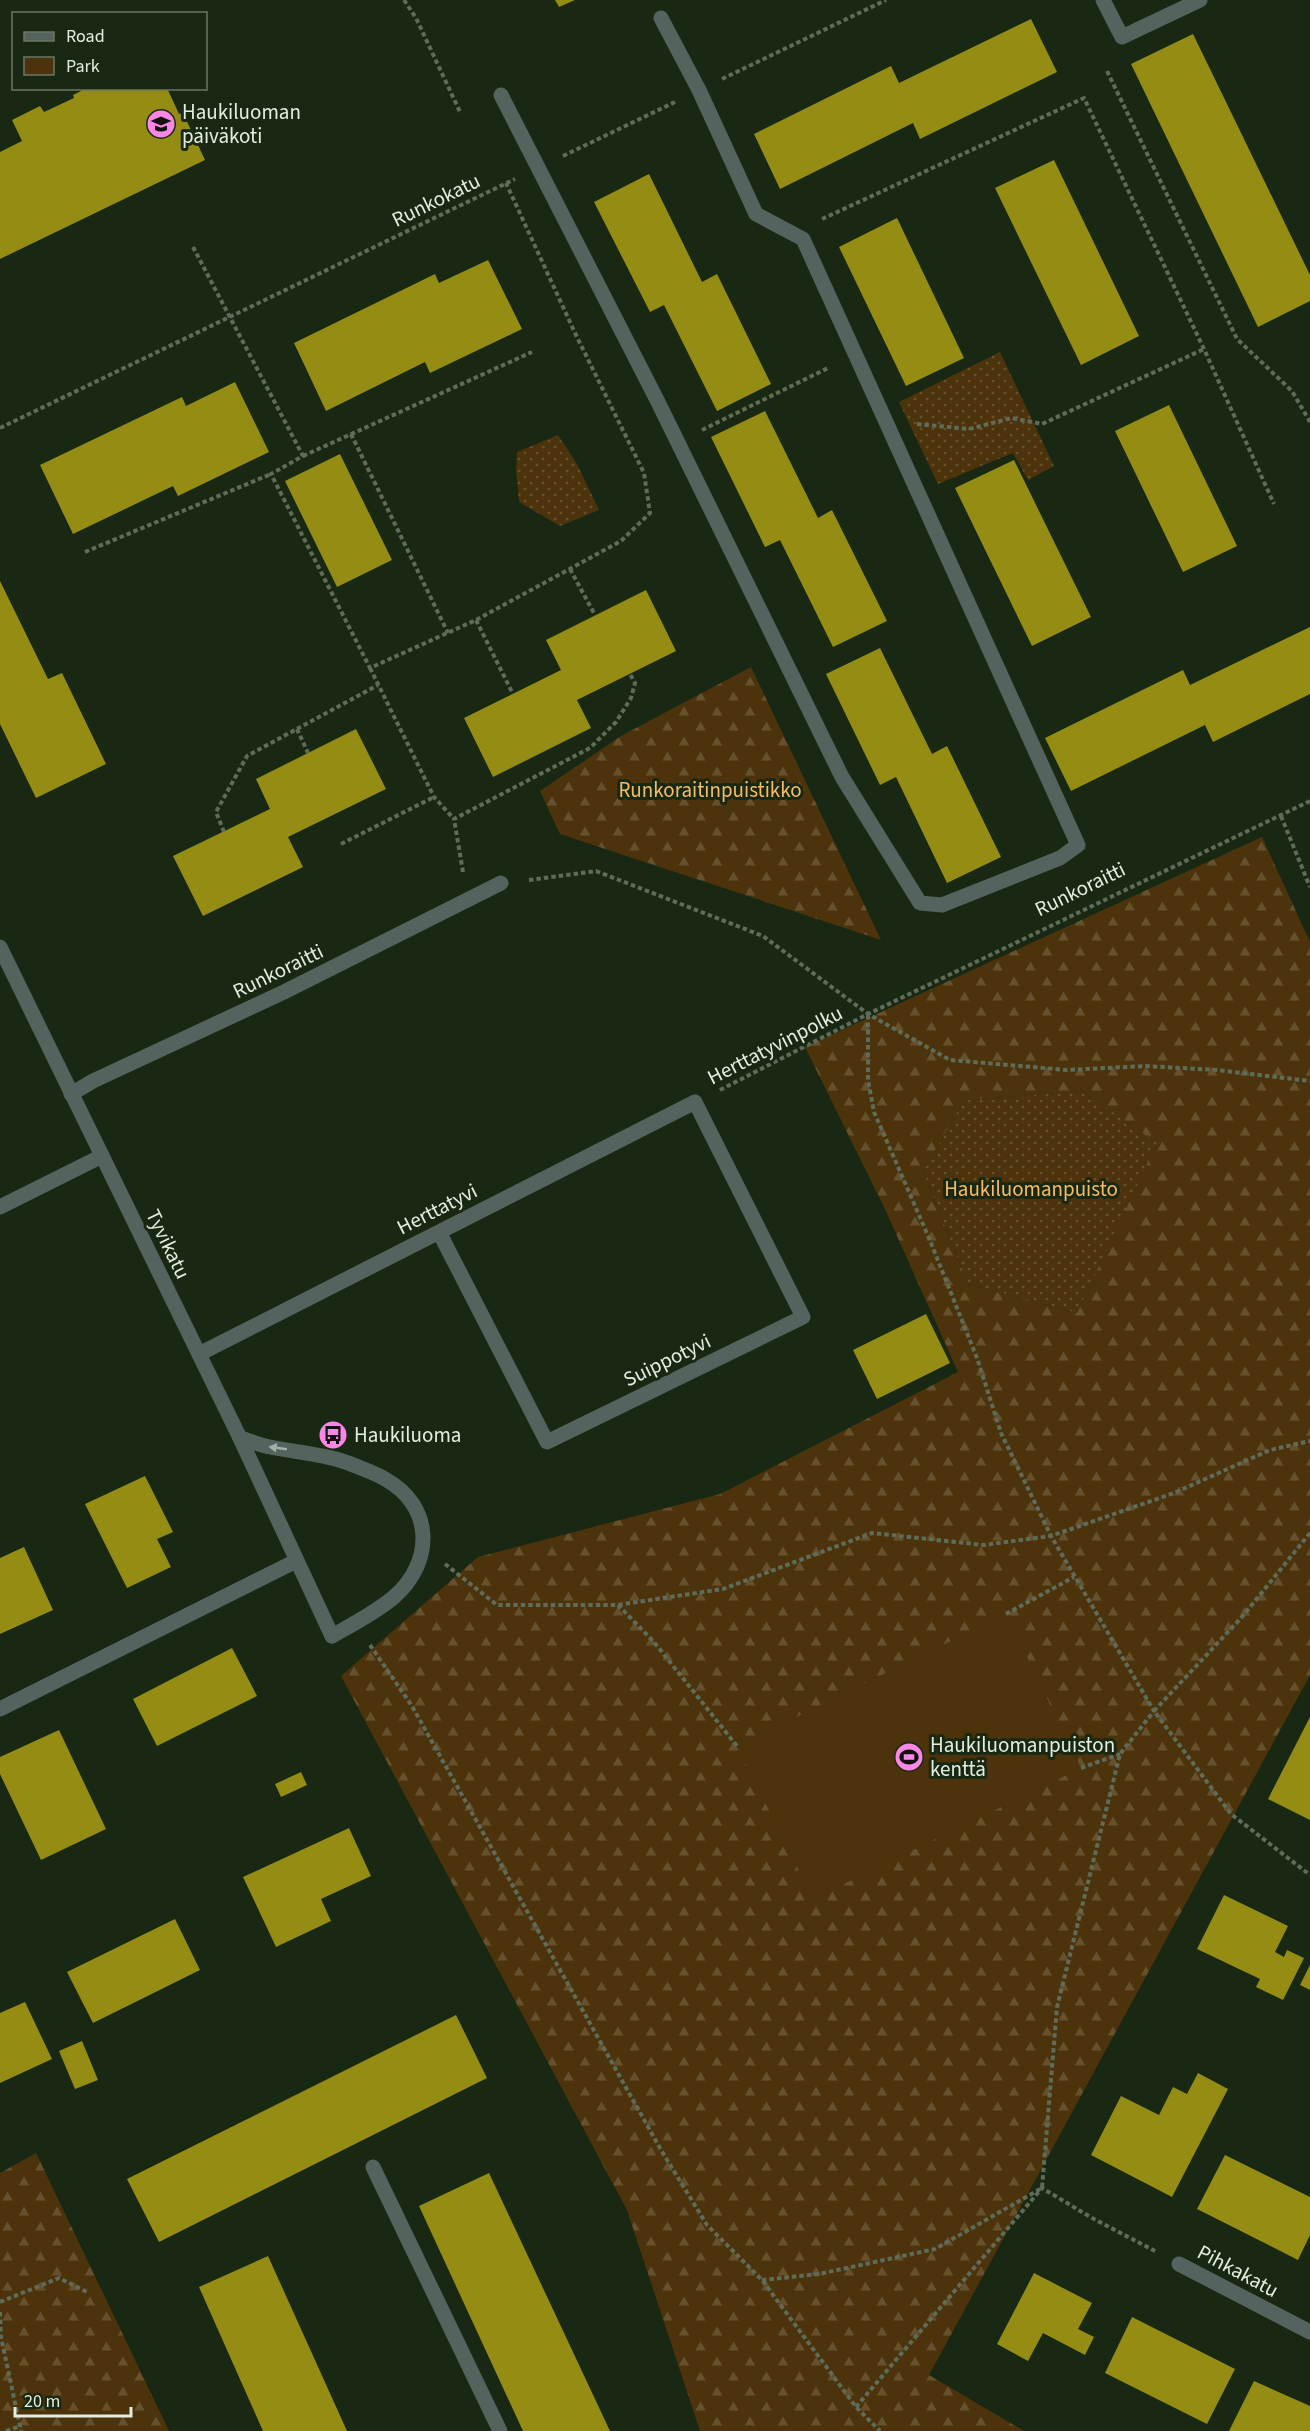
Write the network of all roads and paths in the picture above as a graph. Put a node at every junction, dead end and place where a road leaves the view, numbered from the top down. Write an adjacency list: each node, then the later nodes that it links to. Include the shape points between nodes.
1 (405, 0): 9 (path)
2 (886, 0): 7 (path, Runkokatu)
3 (1103, 0): 4 (street, via 1122,37)
4 (1200, 0)
5 (662, 18): 7 (street)
6 (1107, 71): 18 (path, via 1237,339 1292,391)
7 (699, 90): 10 (path, Runkokatu); 12 (street, via 756,214)
8 (501, 95): 10 (street)
9 (461, 114)
10 (538, 168): 11 (path, Runkokatu); 22 (street)
11 (506, 183): 14 (path, Runkokatu); 27 (path, via 645,473 650,513 621,541)
12 (792, 233): 15 (path, via 1084,98); 17 (street, via 803,239)
13 (193, 247): 14 (path)
14 (228, 317): 19 (path, Runkokatu); 23 (path)
15 (1204, 349): 20 (path, via 1042,424 1012,418 969,429 918,424); 25 (path)
16 (532, 352): 21 (path)
17 (855, 355): 20 (street); 22 (path)
18 (1310, 422)
19 (0, 428)
20 (891, 433): 22 (street, via 1078,845 1060,858 942,905 920,903 842,777)
21 (351, 434): 23 (path); 30 (path)
22 (678, 443)
23 (303, 456): 24 (path)
24 (271, 474): 26 (path); 31 (path)
25 (1274, 504)
26 (85, 552)
27 (570, 569): 28 (path); 29 (path)
28 (594, 615)
29 (477, 620): 30 (path); 34 (path)
30 (448, 633): 31 (path)
31 (370, 668): 33 (path)
32 (630, 674): 40 (path, via 635,683 631,698 616,722 590,748)
33 (378, 685): 35 (path); 37 (path)
34 (513, 694)
35 (297, 729): 36 (path); 41 (path, via 247,756 216,812)
36 (308, 753)
37 (434, 797): 40 (path); 42 (path)
38 (1310, 801): 39 (path, Runkoraitti)
39 (1281, 816): 44 (path); 47 (path, Runkoraitti)
40 (454, 819): 45 (path)
41 (224, 832)
42 (341, 844)
43 (501, 883): 45 (street, Runkoraitti); 47 (path, via 596,871 763,936)
44 (1310, 887)
45 (468, 899): 49 (street, Runkoraitti)
46 (0, 947): 49 (street, Tyvikatu)
47 (868, 1014): 48 (path, via 950,1060 1067,1070 1157,1067); 50 (path, Herttatyvinpolku); 58 (path, via 868,1080 873,1112 977,1358 1001,1433)
48 (1310, 1081)
49 (72, 1094): 51 (street, Tyvikatu)
50 (695, 1102): 53 (street, Herttatyvi); 53 (street, Suippotyvi, via 803,1317 547,1442)
51 (102, 1156): 52 (street); 54 (street, Tyvikatu)
52 (0, 1207)
53 (439, 1232): 54 (street, Herttatyvi)
54 (198, 1354): 55 (street, Tyvikatu)
55 (240, 1438): 59 (street, one-way to 55, via 422,1521 414,1506 386,1479 318,1454); 60 (street, Tyvikatu)
56 (1310, 1441): 58 (path, via 1270,1450 1174,1493)
57 (1310, 1533): 66 (path, via 1242,1617)
58 (1051, 1536): 61 (path); 62 (path, via 984,1545 872,1533 723,1589)
59 (424, 1545): 62 (path, via 497,1605); 64 (street, via 410,1581)
60 (296, 1561): 64 (street, Tyvikatu, via 332,1636); 65 (street)
61 (1074, 1577): 63 (path); 66 (path)
62 (617, 1605): 67 (path, via 654,1642)
63 (1006, 1614)
64 (354, 1623): 74 (path, via 412,1706 707,2225)
65 (0, 1709)
66 (1154, 1711): 68 (path); 70 (path, via 1231,1814)
67 (737, 1746)
68 (1120, 1754): 69 (path); 72 (path, via 1057,2007)
69 (1081, 1768)
70 (1310, 1875)
71 (373, 2167): 82 (street)
72 (1042, 2188): 73 (path); 74 (path, via 935,2249 819,2274); 79 (path)
73 (1179, 2264): 78 (street, Pihkakatu)
74 (762, 2280): 79 (path)
75 (89, 2294): 76 (path, via 59,2278)
76 (0, 2302)
77 (0, 2312): 80 (path, via 1,2337)
78 (1310, 2332)
79 (856, 2407): 83 (path)
80 (21, 2428): 81 (path)
81 (6, 2431)
82 (500, 2431)
83 (880, 2431)

